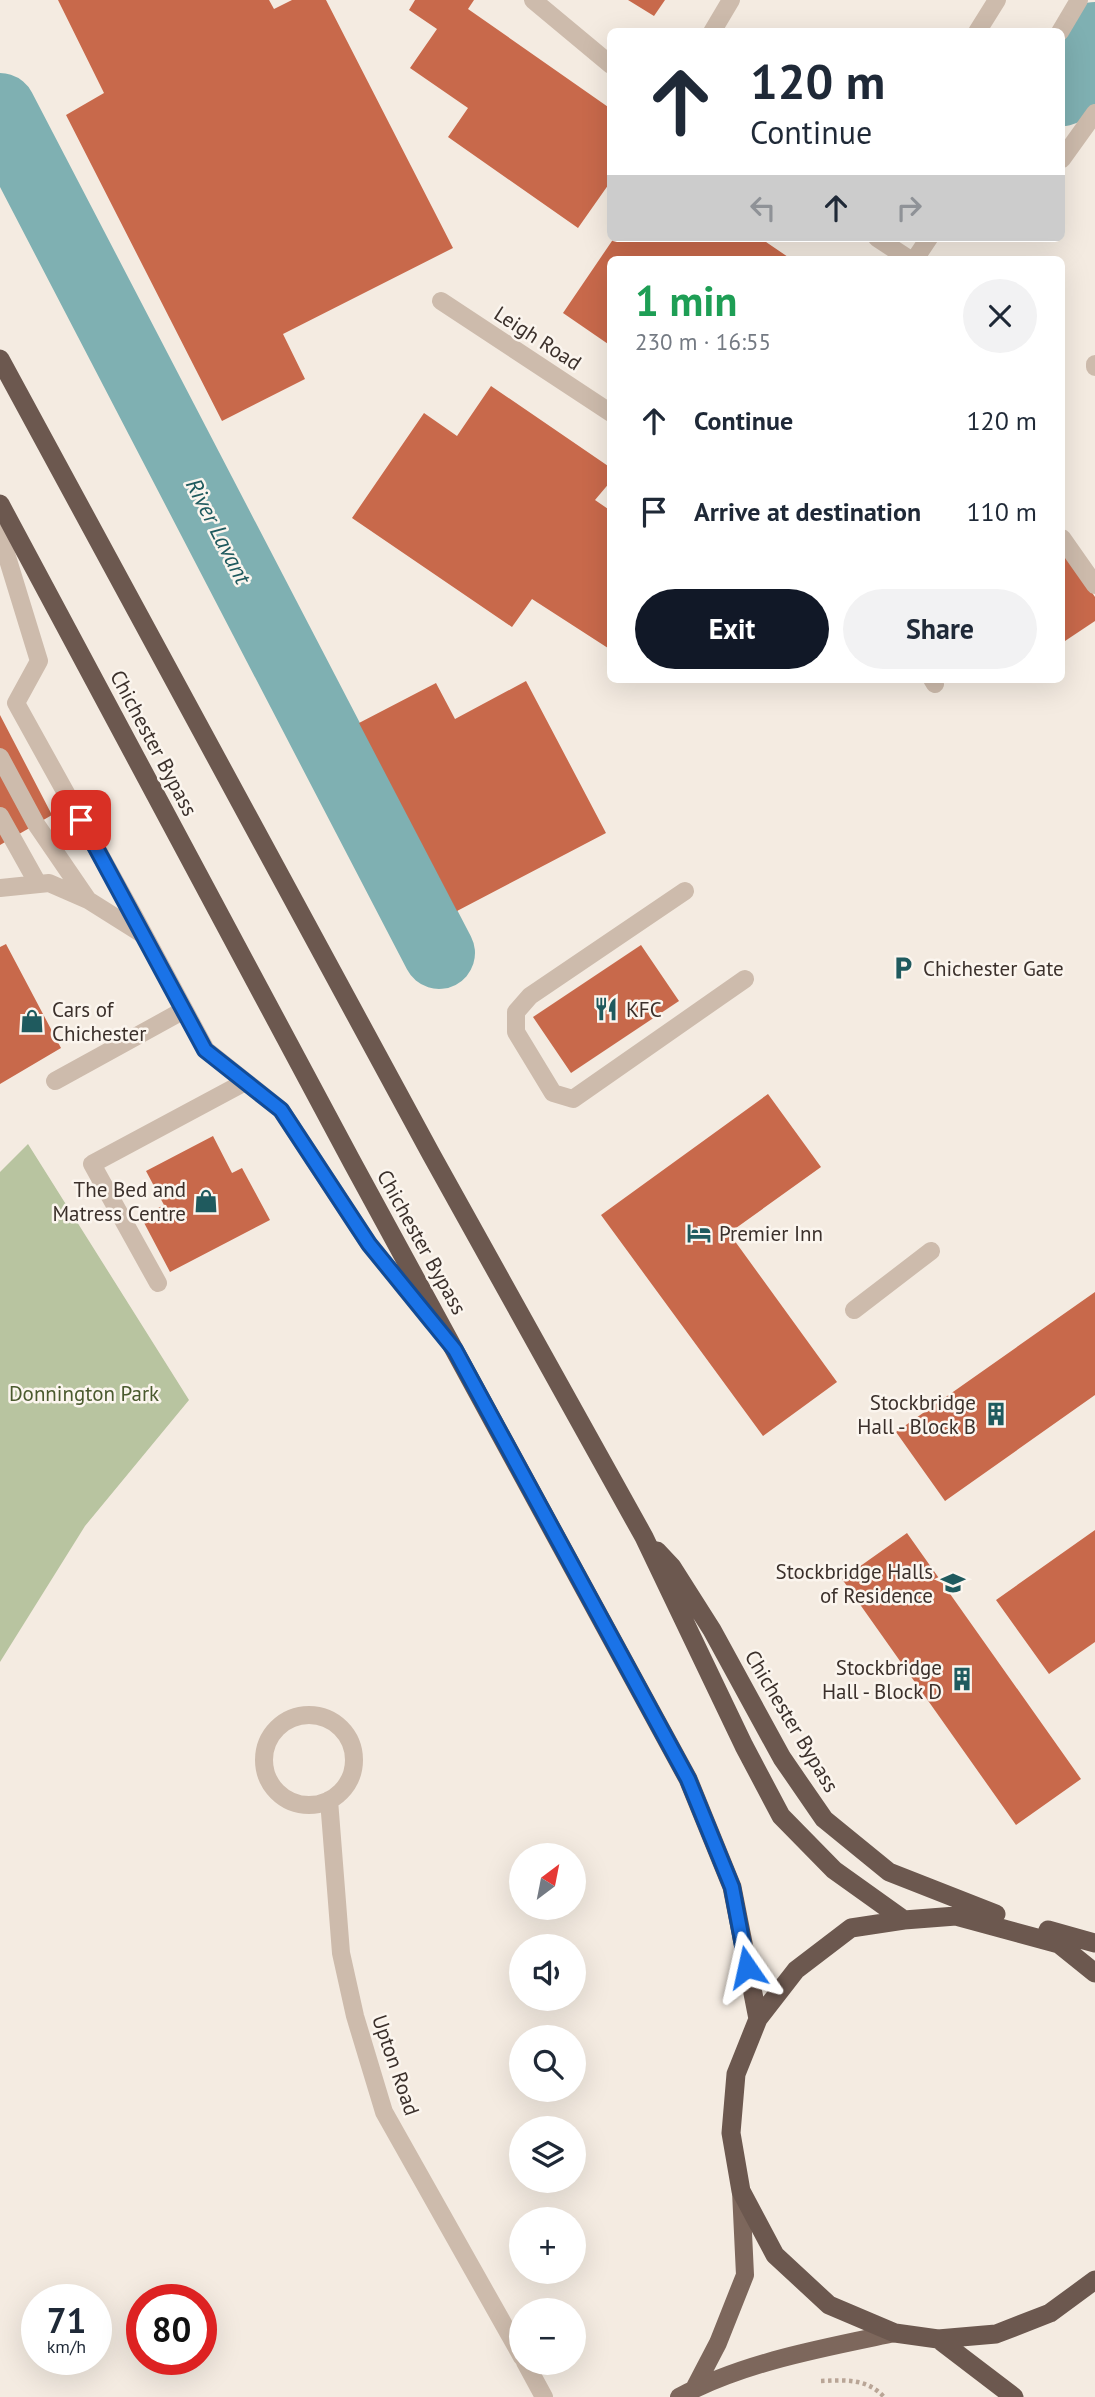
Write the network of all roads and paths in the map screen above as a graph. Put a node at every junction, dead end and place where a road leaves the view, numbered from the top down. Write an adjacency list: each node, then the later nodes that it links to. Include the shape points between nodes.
1 (533, 0): 8 (street)
2 (732, 0): 5 (street)
3 (997, 0): 6 (street)
4 (1079, 0): 7 (street)
5 (714, 28)
6 (980, 28)
7 (1062, 28)
8 (607, 62)
9 (1095, 113): 10 (street)
10 (1065, 155)
11 (884, 242): 13 (street)
12 (926, 242): 14 (street)
13 (907, 256)
14 (914, 256)
15 (441, 301): 17 (street, Leigh Road)
16 (0, 359): 39 (highway, Chichester Bypass)
17 (607, 410)
18 (0, 504): 38 (highway, Chichester Bypass)
19 (0, 534): 22 (street, via 38,661)
20 (1065, 542): 21 (street)
21 (1095, 585)
22 (16, 703): 23 (street); 30 (street)
23 (0, 712)
24 (0, 757): 29 (street, via 36,824)
25 (0, 816): 26 (street)
26 (38, 884): 27 (street); 29 (street, via 50,883)
27 (0, 888)
28 (685, 891): 31 (street, via 530,996 516,1012 516,1032 553,1093 573,1099)
29 (88, 900): 30 (street)
30 (145, 936): 32 (street)
31 (745, 979)
32 (184, 1010): 33 (street); 34 (street, via 205,1050)
33 (55, 1081)
34 (245, 1082): 36 (street, via 92,1164); 38 (street, via 281,1110 369,1244)
35 (931, 1251): 37 (street)
36 (158, 1283)
37 (854, 1310)
38 (455, 1350): 45 (highway, Chichester Bypass, via 688,1779 732,1887)
39 (644, 1537): 41 (highway, Chichester Bypass, via 781,1816 834,1870); 43 (highway, Chichester Bypass, via 672,1567 782,1758 824,1819 889,1871 975,1907)
40 (329, 1800): 40 (street, via 298,1804 272,1786 265,1773 267,1742 288,1720 316,1714 341,1728 349,1739 354,1767 341,1792); 49 (street, Upton Road, via 341,1953 384,2112)
41 (904, 1920): 42 (highway, via 956,1916); 45 (highway, via 851,1928 796,1970)
42 (1059, 1944): 43 (main road); 44 (highway)
43 (1095, 1945)
44 (1095, 1973)
45 (758, 2020): 46 (highway, via 736,2074 731,2133)
46 (741, 2191): 48 (highway, via 775,2255 829,2305); 53 (main road, via 745,2275 718,2343)
47 (1095, 2280): 50 (highway, via 1050,2313 996,2334)
48 (895, 2333): 50 (highway); 51 (main road)
49 (509, 2334)
50 (938, 2340): 56 (highway)
51 (793, 2354): 53 (main road); 55 (path, via 810,2382 852,2379)
52 (532, 2375): 54 (street)
53 (687, 2393)
54 (544, 2397)
55 (884, 2397)
56 (1013, 2397)

